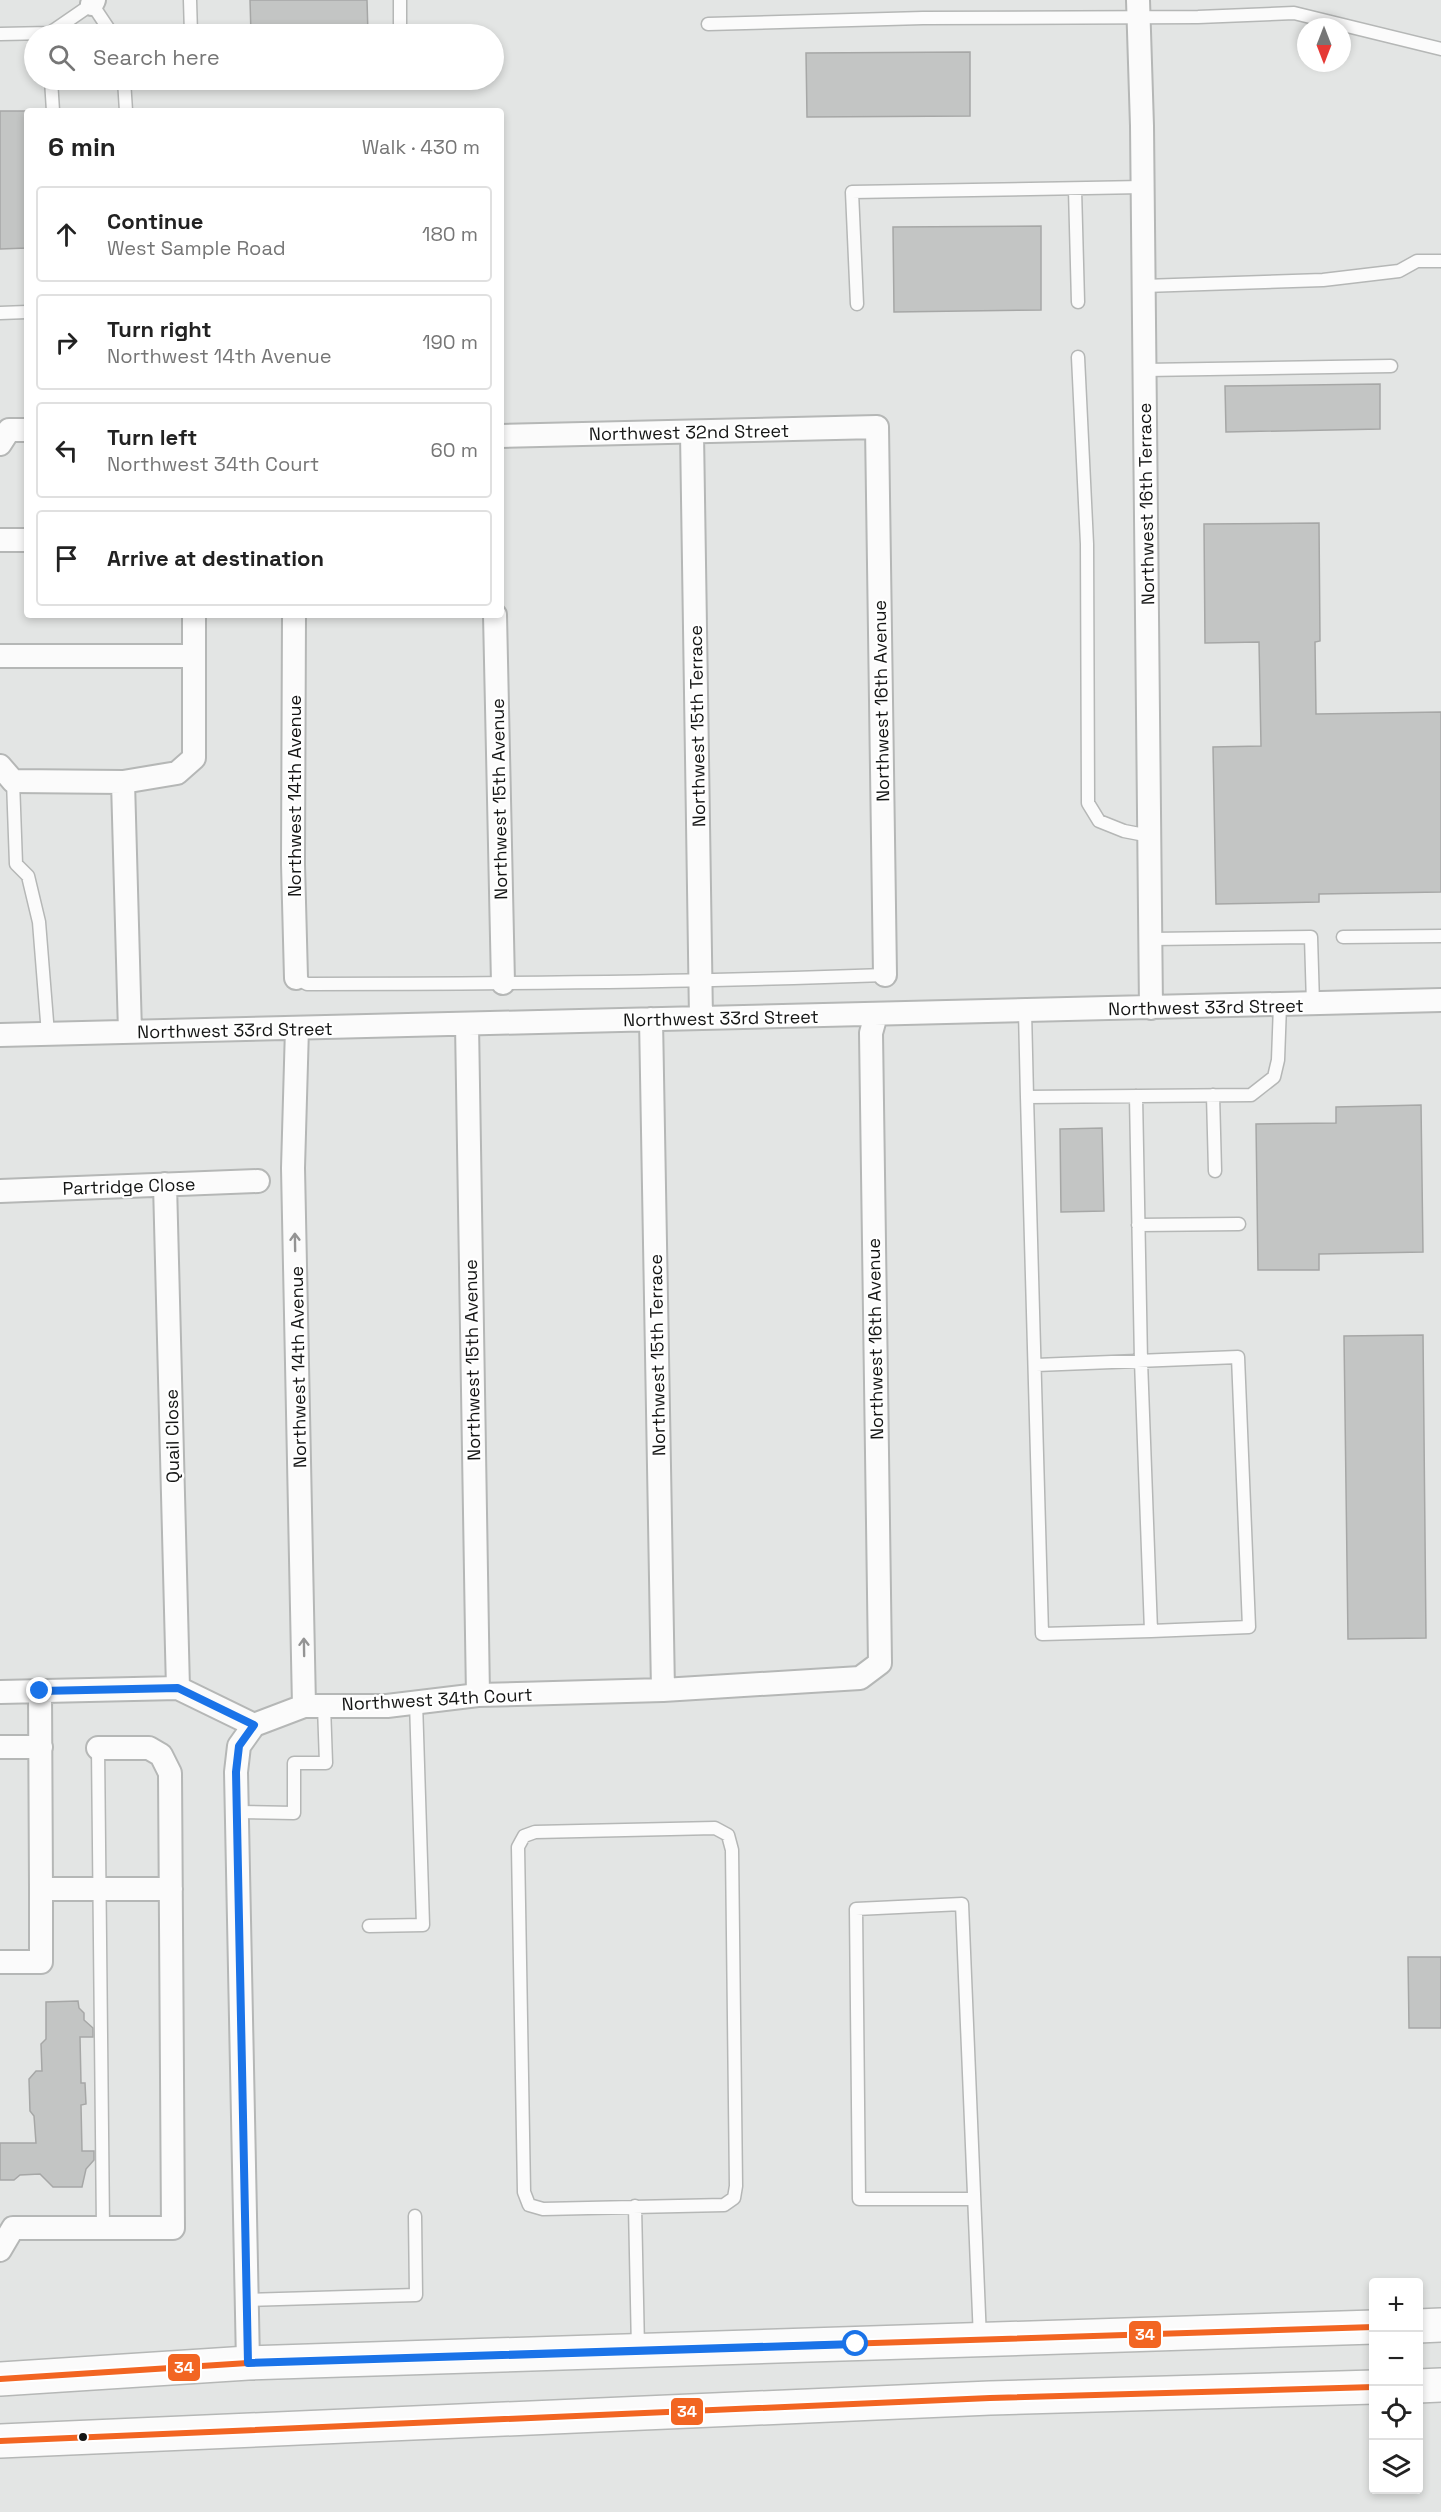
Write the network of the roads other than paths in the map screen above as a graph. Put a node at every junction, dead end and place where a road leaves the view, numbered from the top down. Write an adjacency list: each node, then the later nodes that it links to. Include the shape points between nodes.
1 (190, 0): 7 (lane)
2 (400, 0): 8 (lane)
3 (93, 2): 5 (lane); 6 (lane)
4 (1138, 8): 9 (lane); 12 (lane, via 1293,13); 17 (street, Northwest 16th Terrace)
5 (63, 24)
6 (106, 24)
7 (191, 24)
8 (400, 24)
9 (708, 24)
10 (0, 34): 11 (lane)
11 (24, 34)
12 (1441, 49)
13 (51, 90): 15 (lane)
14 (125, 90): 16 (lane)
15 (52, 108)
16 (126, 108)
17 (1143, 188): 18 (lane); 20 (street, Northwest 16th Terrace)
18 (1076, 189): 21 (lane); 22 (lane, via 852,192)
19 (1441, 261): 20 (lane, via 1417,261 1400,271 1323,280)
20 (1144, 286): 27 (street, Northwest 16th Terrace)
21 (1078, 302)
22 (857, 304)
23 (24, 312): 24 (lane)
24 (0, 313)
25 (1078, 357): 42 (lane, via 1087,544 1088,803 1099,821)
26 (1390, 366): 27 (lane)
27 (1145, 370): 42 (street, Northwest 16th Terrace)
28 (877, 427): 30 (street, Northwest 32nd Street); 46 (street, Northwest 16th Avenue)
29 (24, 430): 32 (street, via 9,430)
30 (692, 433): 31 (street, Northwest 32nd Street); 48 (street, Northwest 15th Terrace)
31 (504, 436)
32 (0, 444)
33 (0, 540): 34 (street)
34 (24, 540)
35 (194, 618): 39 (street)
36 (294, 618): 47 (street, Northwest 14th Avenue)
37 (495, 618): 49 (street, Northwest 15th Avenue)
38 (0, 656): 39 (street)
39 (194, 656): 41 (street, via 194,758 177,773)
40 (7, 774): 41 (street); 61 (lane, via 15,864 28,876 39,922)
41 (123, 783): 60 (street)
42 (1150, 836): 45 (street, Northwest 16th Terrace)
43 (1441, 936): 44 (lane)
44 (1343, 937)
45 (1151, 939): 51 (lane, via 1311,937); 53 (street, Northwest 16th Terrace)
46 (885, 975): 48 (lane)
47 (296, 978): 49 (lane, via 307,984)
48 (700, 981): 49 (lane); 56 (street, Northwest 15th Terrace)
49 (504, 983)
50 (1441, 1000): 51 (street, Northwest 33rd Street)
51 (1313, 1004): 52 (street, Northwest 33rd Street)
52 (1280, 1005): 53 (street, Northwest 33rd Street); 63 (lane, via 1274,1077 1251,1095)
53 (1151, 1008): 54 (street, Northwest 33rd Street)
54 (1025, 1011): 55 (street, Northwest 33rd Street); 65 (lane)
55 (876, 1015): 56 (street, Northwest 33rd Street); 75 (street, Northwest 16th Avenue, via 871,1033)
56 (701, 1018): 57 (street, Northwest 33rd Street)
57 (651, 1019): 58 (street, Northwest 33rd Street); 77 (street, Northwest 15th Terrace)
58 (467, 1024): 59 (street, Northwest 33rd Street); 80 (street, Northwest 15th Avenue)
59 (297, 1028): 60 (street, Northwest 33rd Street); 82 (street, Northwest 14th Avenue, one-way to 59, via 293,1168)
60 (130, 1032): 61 (street, Northwest 33rd Street)
61 (48, 1034): 62 (street, Northwest 33rd Street)
62 (0, 1035)
63 (1212, 1095): 64 (lane); 66 (lane)
64 (1136, 1096): 65 (lane); 71 (lane)
65 (1027, 1097): 73 (lane)
66 (1215, 1171)
67 (258, 1181): 68 (street, Partridge Close)
68 (165, 1184): 69 (street, Partridge Close); 76 (street, Quail Close)
69 (0, 1191)
70 (1239, 1224): 71 (lane)
71 (1138, 1225): 72 (lane)
72 (1141, 1361): 73 (lane); 74 (lane); 74 (lane, via 1238,1357 1249,1627)
73 (1035, 1365): 74 (lane, via 1042,1634)
74 (1151, 1631)
75 (880, 1663): 77 (street, Northwest 34th Court, via 860,1678)
76 (178, 1688): 78 (street); 83 (street)
77 (663, 1690): 80 (street, Northwest 34th Court)
78 (40, 1691): 79 (street); 85 (street)
79 (0, 1692)
80 (478, 1695): 81 (street, Northwest 34th Court)
81 (416, 1702): 82 (street, Northwest 34th Court); 91 (lane, via 423,1925)
82 (314, 1706): 83 (street, Northwest 34th Court); 87 (lane, via 326,1763 294,1763 294,1813)
83 (254, 1725): 87 (street, via 239,1746)
84 (0, 1747): 85 (street)
85 (41, 1747): 88 (street)
86 (98, 1748): 89 (lane); 90 (street, via 149,1748 161,1755 166,1764 170,1773)
87 (237, 1812): 98 (street)
88 (41, 1889): 89 (street); 92 (street, via 42,1962)
89 (99, 1889): 90 (street); 96 (lane)
90 (171, 1889): 96 (street, via 173,2228)
91 (369, 1926)
92 (0, 1962)
93 (974, 2199): 93 (lane, via 962,1904 856,1909 859,2199); 102 (lane)
94 (635, 2206): 94 (lane, via 724,2205 734,2198 732,1850 728,1835 715,1828 535,1832 524,1836 518,1847 524,2192 529,2205 543,2209); 103 (lane)
95 (415, 2216): 98 (lane, via 416,2295)
96 (103, 2228): 97 (street, via 14,2228)
97 (0, 2250)
98 (247, 2300): 104 (street)
99 (1441, 2325): 100 (main road)
100 (1423, 2326)
101 (1369, 2327): 102 (main road)
102 (980, 2340): 103 (main road)
103 (638, 2351): 104 (main road)
104 (248, 2363): 105 (main road)
105 (0, 2379)
106 (1441, 2385): 107 (main road)
107 (1423, 2386)
108 (1369, 2387): 109 (main road, via 990,2398)
109 (0, 2441)

